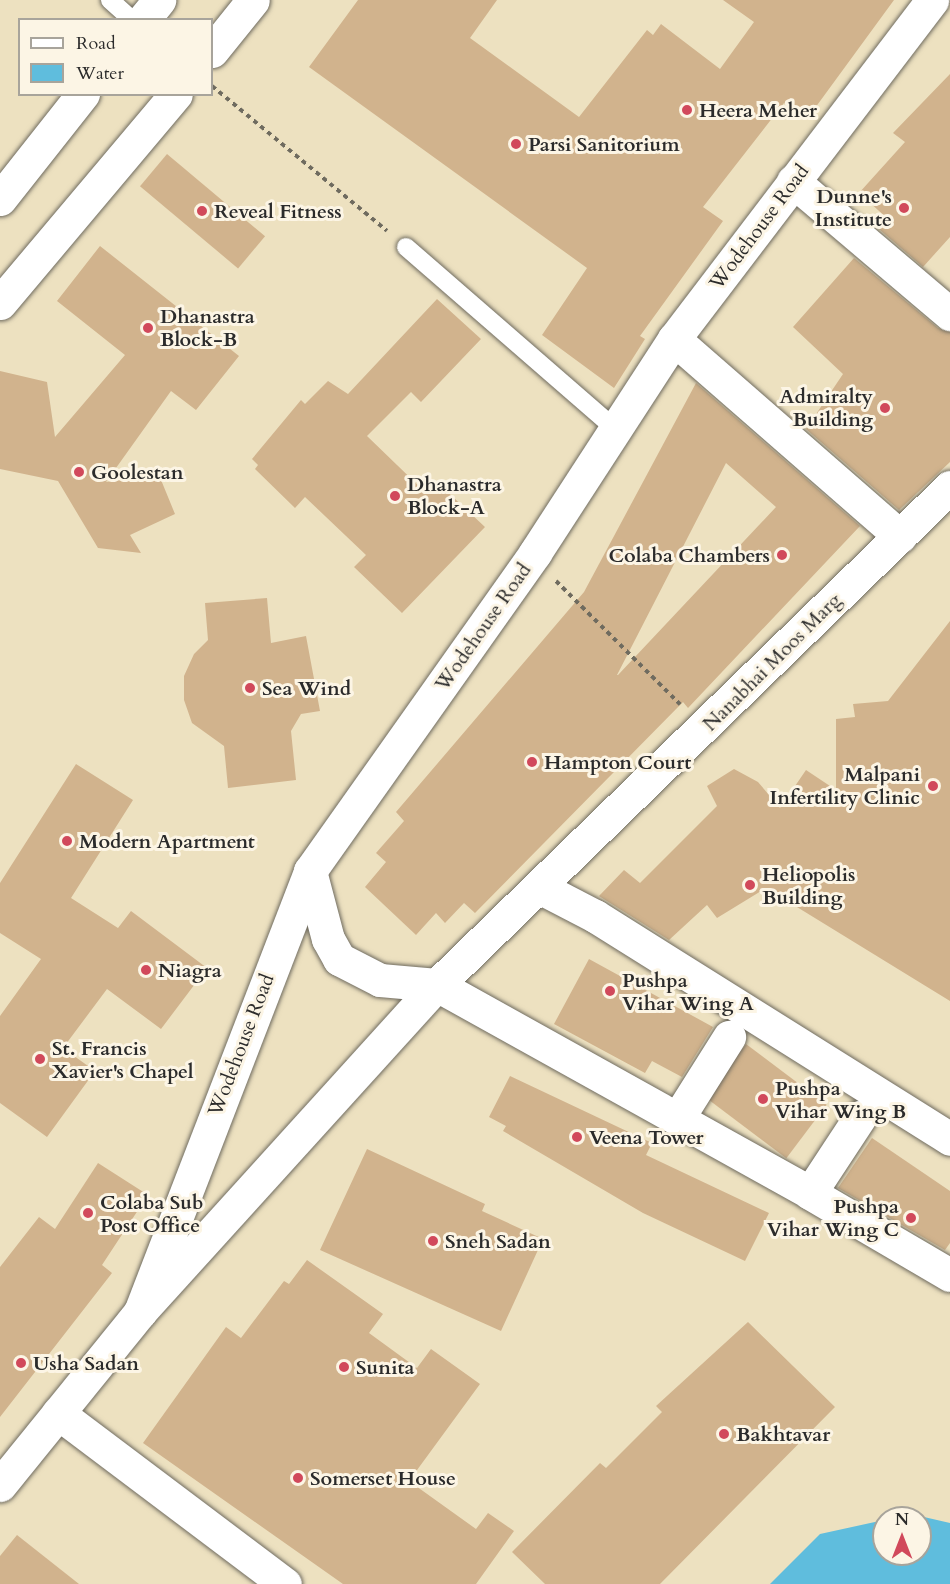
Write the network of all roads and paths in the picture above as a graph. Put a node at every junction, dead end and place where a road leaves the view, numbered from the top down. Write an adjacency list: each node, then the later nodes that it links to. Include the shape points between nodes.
1 (110, 0): 5 (lane)
2 (159, 0): 6 (main road)
3 (253, 0): 7 (main road)
4 (932, 0): 11 (main road, Wodehouse Road)
5 (130, 18)
6 (145, 18)
7 (213, 50)
8 (213, 87): 13 (path)
9 (81, 96): 12 (main road)
10 (174, 96): 15 (main road)
11 (794, 182): 14 (main road); 16 (main road, Wodehouse Road)
12 (0, 199)
13 (406, 247): 17 (lane)
14 (945, 300)
15 (0, 303)
16 (674, 339): 17 (main road, Wodehouse Road); 19 (main road)
17 (615, 429): 20 (main road, Wodehouse Road)
18 (950, 487): 19 (main road, Nanabhai Moos Marg)
19 (900, 536): 21 (main road, Nanabhai Moos Marg)
20 (536, 554): 21 (path, via 570,600); 22 (main road, Wodehouse Road)
21 (705, 729): 23 (main road, Nanabhai Moos Marg)
22 (310, 871): 24 (main road, via 328,939 339,959 380,980); 31 (main road, Wodehouse Road)
23 (539, 887): 24 (main road, Nanabhai Moos Marg); 28 (main road, via 595,915)
24 (437, 985): 27 (main road); 31 (main road, Nanabhai Moos Marg)
25 (729, 1037): 27 (main road)
26 (860, 1117): 29 (main road)
27 (678, 1118): 29 (main road)
28 (950, 1139)
29 (810, 1193): 30 (main road)
30 (950, 1275)
31 (140, 1312): 32 (main road)
32 (58, 1413): 33 (main road); 34 (main road)
33 (0, 1485)
34 (285, 1584)

